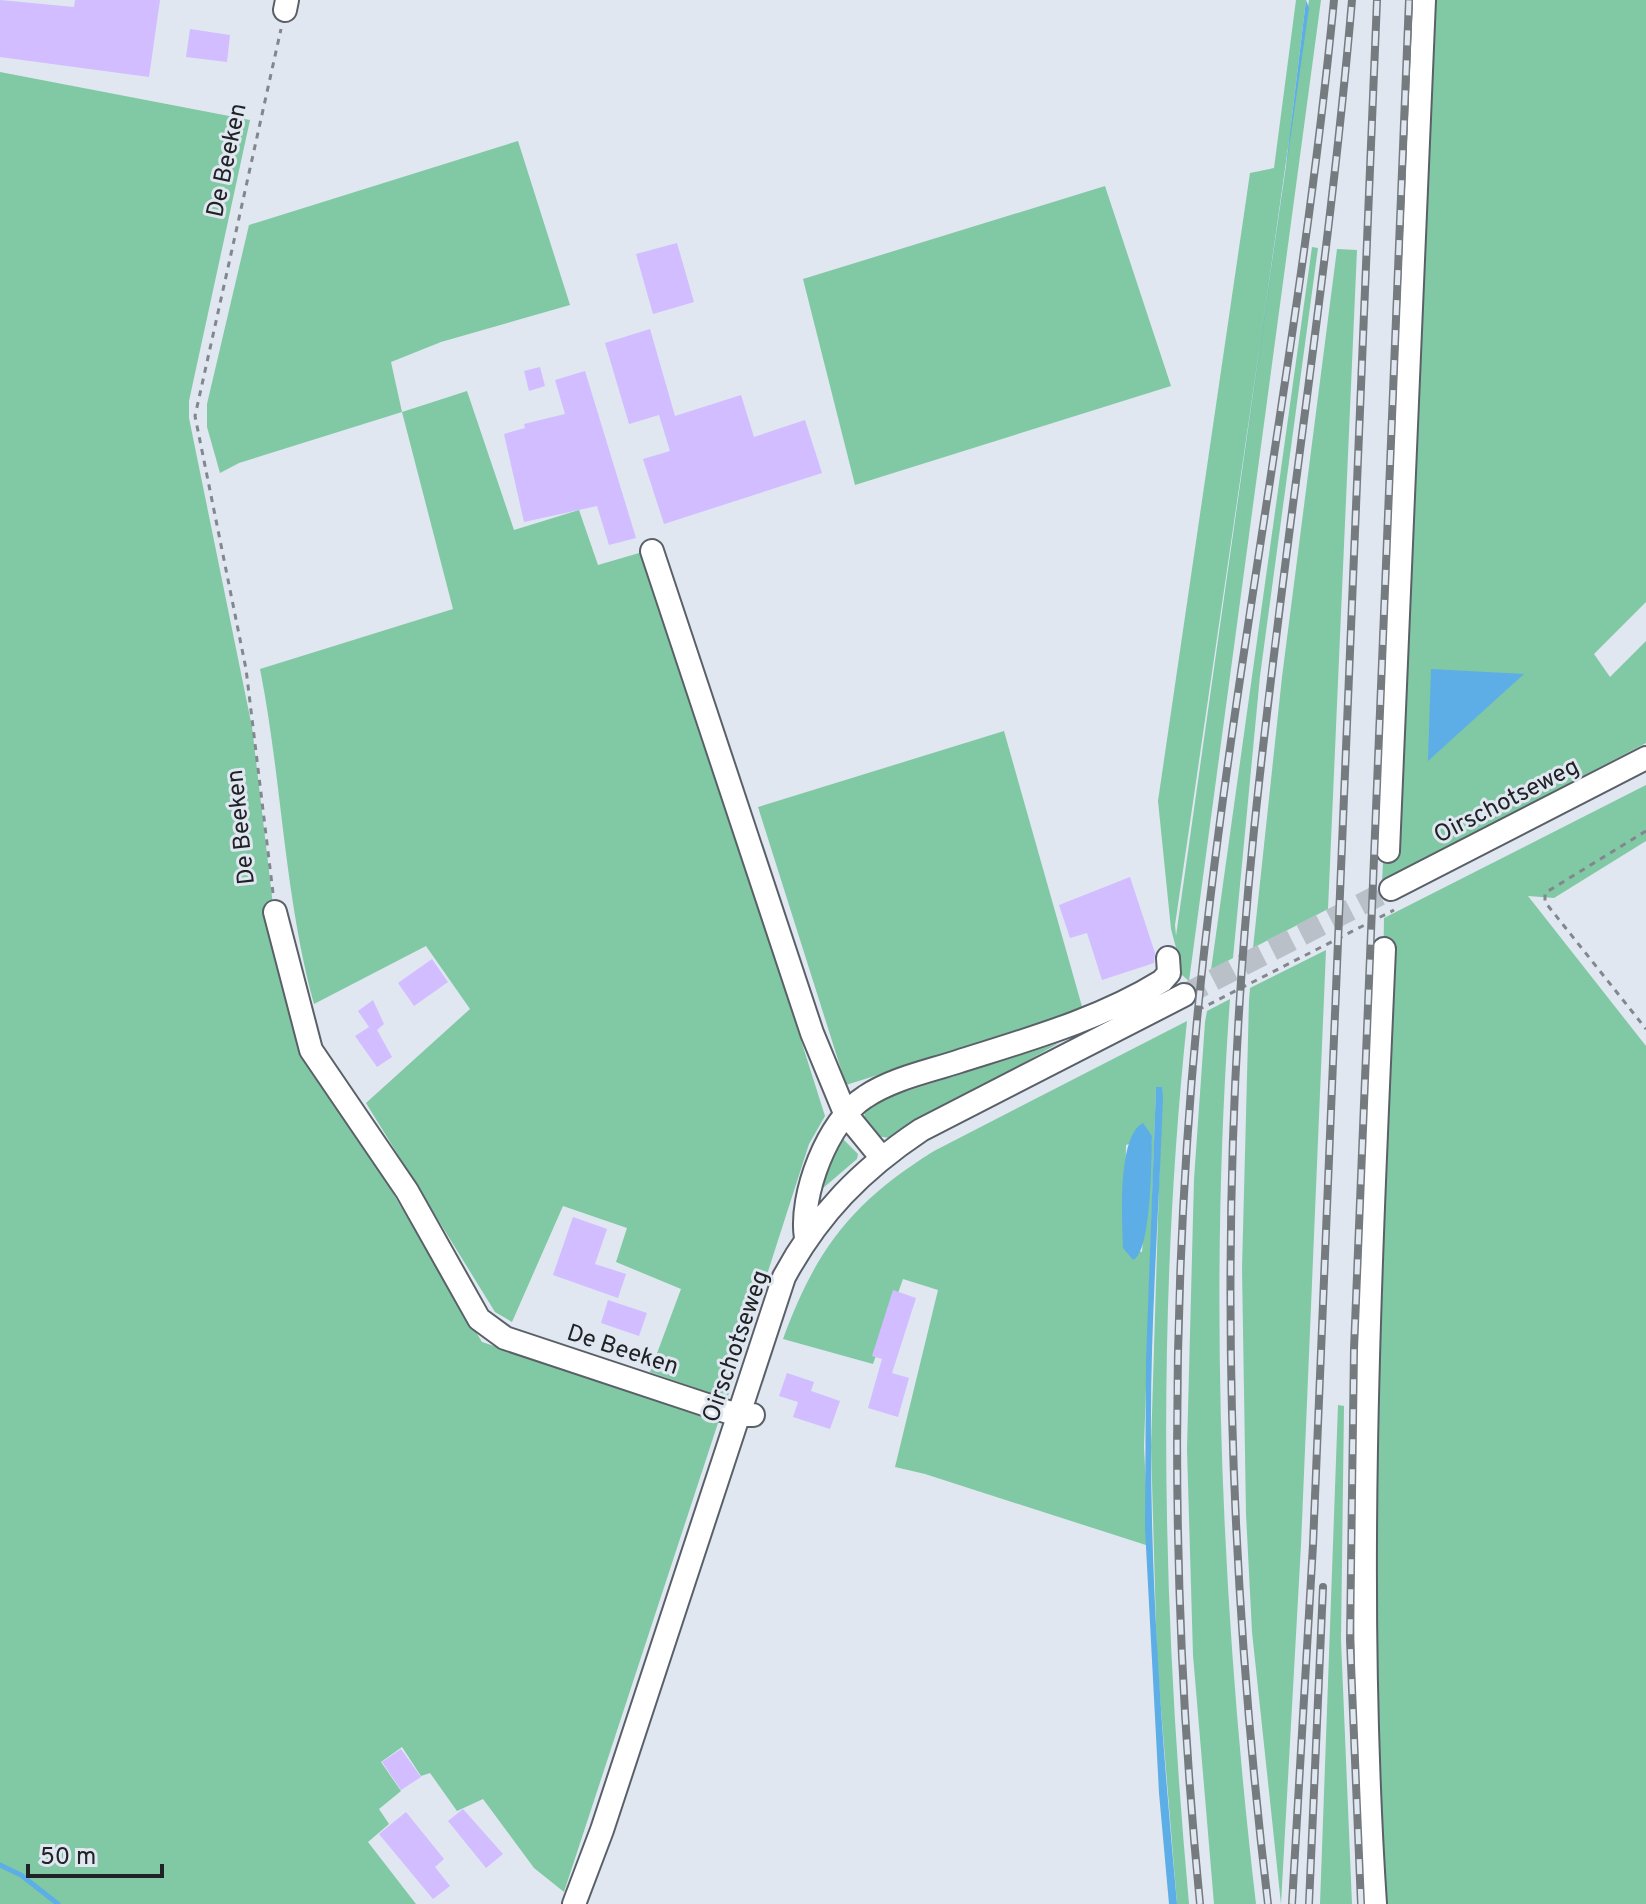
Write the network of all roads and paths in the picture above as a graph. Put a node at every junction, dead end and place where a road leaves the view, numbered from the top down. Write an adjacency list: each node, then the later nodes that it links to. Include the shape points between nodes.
1 (1424, 0): 6 (street)
2 (286, 5): 8 (path, De Beeken, via 195,416 246,669)
3 (652, 551): 13 (street, via 812,1033)
4 (1646, 758): 7 (street, Oirschotseweg)
5 (1646, 831): 12 (path, via 1545,893 1545,902)
6 (1388, 851)
7 (1392, 899): 11 (path)
8 (275, 912): 16 (street, De Beeken, via 311,1050 407,1191 479,1319 505,1338)
9 (1384, 949): 18 (street, via 1364,1481 1365,1687)
10 (1168, 958): 13 (street, via 1169,973 1162,981 1105,1010 893,1084)
11 (1190, 1003): 14 (street, Oirschotseweg, via 921,1130)
12 (1646, 1029)
13 (845, 1113): 14 (street); 15 (street, via 825,1147 802,1216)
14 (881, 1157): 15 (street, Oirschotseweg, via 841,1192)
15 (806, 1238): 16 (street, Oirschotseweg, via 784,1277)
16 (745, 1415): 17 (street, Oirschotseweg)
17 (574, 1904)
18 (1375, 1904)

